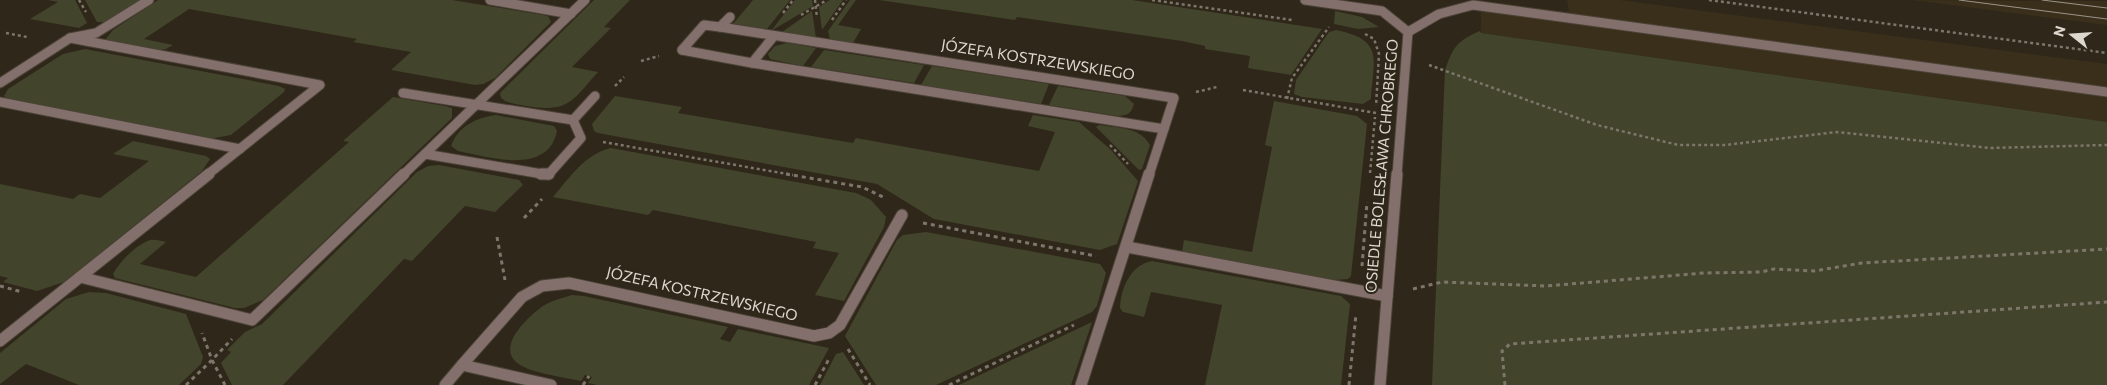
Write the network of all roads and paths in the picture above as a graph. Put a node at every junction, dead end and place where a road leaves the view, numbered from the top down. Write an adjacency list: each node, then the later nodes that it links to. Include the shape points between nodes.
1 (149, 0): 17 (street, via 96,33)
2 (490, 0): 8 (street)
3 (585, 0): 8 (street)
4 (846, 0): 10 (path)
5 (1152, 0): 11 (path)
6 (1305, 0): 15 (street, OSIEDLE BOLESŁAWA CHROBREGO, via 1382,11)
7 (1709, 0): 18 (path)
8 (571, 14): 28 (street)
9 (730, 16): 13 (street)
10 (831, 21)
11 (1300, 21)
12 (1320, 24): 26 (path, via 1330,25 1292,78)
13 (720, 27): 16 (street, JÓZEFA KOSTRZEWSKIEGO); 20 (street, JÓZEFA KOSTRZEWSKIEGO, via 704,25 682,50)
14 (1358, 32): 29 (path, via 1374,39 1379,54)
15 (1408, 32): 19 (street, OSIEDLE BOLESŁAWA CHROBREGO); 23 (street, via 1430,16 1473,6)
16 (774, 36): 20 (street); 32 (street, JÓZEFA KOSTRZEWSKIEGO, via 1174,98)
17 (70, 38): 21 (street); 35 (street, via 320,85)
18 (2107, 53)
19 (1406, 58): 34 (path, via 1597,124 1678,145 1725,145 1837,132 1990,148); 48 (street, OSIEDLE BOLESŁAWA CHROBREGO)
20 (752, 63): 30 (street, JÓZEFA KOSTRZEWSKIEGO)
21 (0, 83)
22 (1242, 90): 26 (path)
23 (2107, 92)
24 (403, 93): 28 (street)
25 (595, 96): 31 (street)
26 (1287, 99): 29 (path)
27 (0, 102): 35 (street)
28 (476, 106): 31 (street); 36 (street)
29 (1376, 113): 37 (path)
30 (1082, 116): 32 (street, JÓZEFA KOSTRZEWSKIEGO); 38 (path)
31 (573, 120): 33 (street)
32 (1164, 129): 38 (street, JÓZEFA KOSTRZEWSKIEGO)
33 (582, 138): 36 (street, via 548,175); 39 (path)
34 (2107, 145)
35 (240, 149): 46 (street)
36 (425, 154): 52 (street)
37 (1369, 182)
38 (1147, 183): 43 (street, JÓZEFA KOSTRZEWSKIEGO)
39 (862, 187)
40 (1368, 201): 47 (path)
41 (902, 215): 45 (path, via 928,224); 51 (street, JÓZEFA KOSTRZEWSKIEGO, via 840,325 829,333 814,336 569,283 542,286 522,297)
42 (496, 237): 51 (path, via 503,263)
43 (1126, 247): 45 (street, JÓZEFA KOSTRZEWSKIEGO); 47 (street)
44 (2107, 249): 48 (path, via 1862,263 1814,271 1622,278 1546,286 1442,282)
45 (1121, 261): 50 (street, JÓZEFA KOSTRZEWSKIEGO)
46 (80, 277): 52 (street); 53 (street)
47 (1359, 291): 48 (street); 68 (path)
48 (1387, 296): 69 (street, OSIEDLE BOLESŁAWA CHROBREGO)
49 (2107, 302): 70 (path, via 1510,344 1502,351)
50 (1105, 310): 66 (path); 67 (street, JÓZEFA KOSTRZEWSKIEGO)
51 (509, 313): 57 (street, JÓZEFA KOSTRZEWSKIEGO)
52 (252, 320): 56 (path)
53 (0, 341)
54 (845, 343): 65 (path)
55 (834, 350): 64 (path)
56 (212, 360): 59 (path); 60 (path)
57 (462, 365): 61 (street, JÓZEFA KOSTRZEWSKIEGO); 62 (street)
58 (589, 376): 63 (path)
59 (186, 385)
60 (225, 385)
61 (444, 385)
62 (551, 385)
63 (583, 385)
64 (815, 385)
65 (870, 385)
66 (948, 385)
67 (1081, 385)
68 (1349, 385)
69 (1380, 385)
70 (1505, 385)

